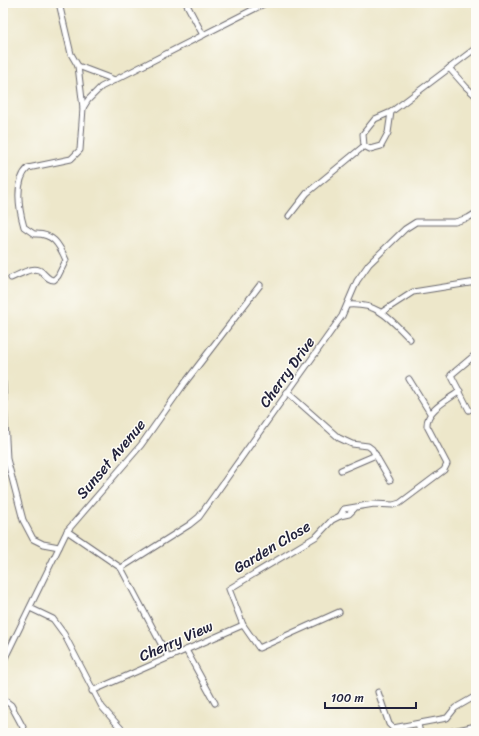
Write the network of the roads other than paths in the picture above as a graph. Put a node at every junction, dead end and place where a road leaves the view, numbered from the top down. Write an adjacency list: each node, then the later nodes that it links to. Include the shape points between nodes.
1 (59, 3): 6 (street, via 72,54)
2 (186, 3): 4 (street)
3 (266, 3): 4 (street)
4 (203, 35): 8 (street)
5 (476, 48): 7 (street)
6 (78, 66): 8 (street); 10 (street)
7 (449, 68): 9 (street); 11 (street)
8 (115, 80): 10 (street, via 94,93)
9 (476, 96)
10 (83, 108): 15 (street, via 80,150 77,155 66,161 28,168 23,176 19,200 24,227 34,234 42,233 59,243 66,260 63,268 54,280 48,279 38,269)
11 (391, 112): 12 (street, via 375,119 366,129 362,139); 12 (street, via 388,133 382,146 370,149)
12 (364, 146): 14 (street, via 307,193)
13 (476, 213): 18 (street, Cherry Drive, via 455,222 416,222 405,229 369,264 356,281)
14 (289, 216)
15 (11, 278)
16 (476, 282): 19 (street, via 412,292)
17 (260, 285): 31 (street, Sunset Avenue, via 141,445)
18 (348, 305): 19 (street, via 364,305); 25 (street, Cherry Drive)
19 (382, 312): 20 (street)
20 (410, 339)
21 (476, 354): 24 (street, via 452,374)
22 (409, 379): 27 (street)
23 (3, 384): 32 (street, via 7,459 23,520 32,539)
24 (460, 391): 26 (street); 27 (street)
25 (287, 392): 28 (street, via 339,438 352,444 368,446); 33 (street, Cherry Drive, via 199,517)
26 (469, 410)
27 (430, 413): 36 (street, Garden Close, via 427,426 446,462 446,467 400,503 374,504 354,509 349,514 332,520 311,540 230,586 228,591)
28 (376, 455): 29 (street); 30 (street)
29 (341, 470)
30 (390, 480)
31 (67, 531): 32 (street, Sunset Avenue); 33 (street)
32 (59, 547): 34 (street, Sunset Avenue)
33 (121, 568): 38 (street)
34 (30, 608): 39 (street, Sunset Avenue); 40 (street, via 53,619 64,634)
35 (339, 612): 36 (street, via 259,648)
36 (243, 625): 37 (street, Cherry View)
37 (186, 650): 38 (street, Cherry View); 44 (street)
38 (168, 658): 40 (street, Cherry View)
39 (3, 662)
40 (92, 691): 48 (street, via 102,707)
41 (378, 692): 45 (street, via 390,726 398,728)
42 (476, 696): 45 (street, via 456,708 447,718)
43 (3, 699): 47 (street, via 11,704)
44 (215, 703)
45 (418, 724): 49 (street)
46 (476, 726): 50 (street)
47 (26, 733)
48 (125, 733)
49 (420, 733)
50 (444, 733)

